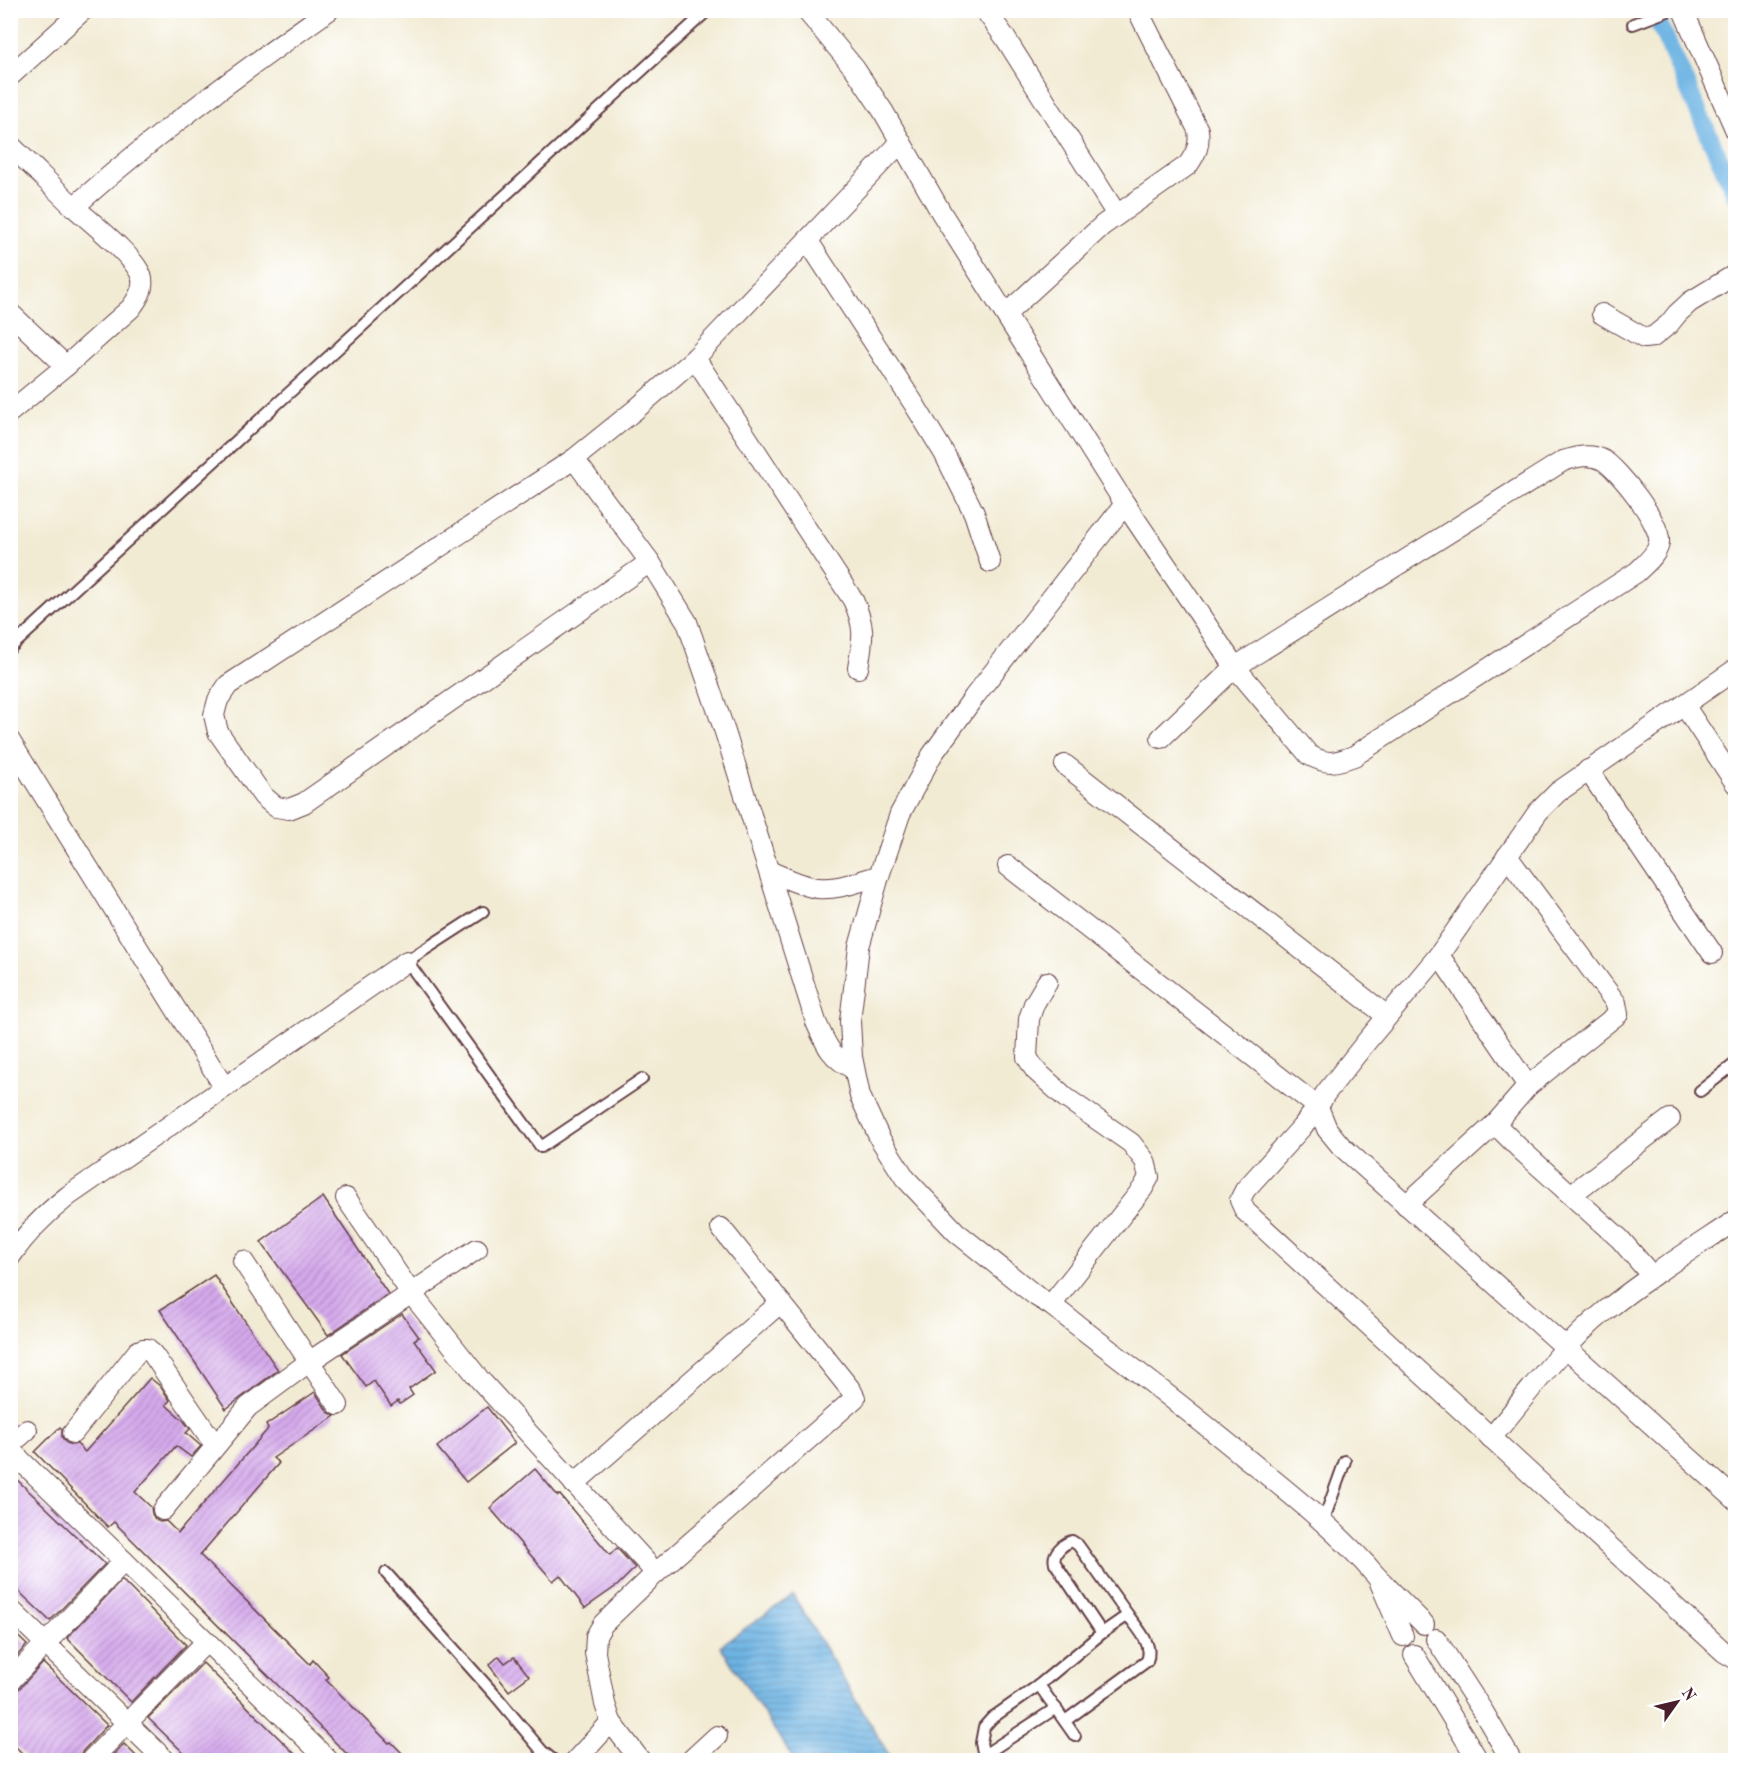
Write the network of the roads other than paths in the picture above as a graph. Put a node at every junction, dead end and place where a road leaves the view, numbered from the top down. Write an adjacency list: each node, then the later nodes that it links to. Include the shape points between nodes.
1 (83, 10): 9 (street)
2 (328, 10): 13 (street, via 132,157)
3 (708, 10): 27 (lane)
4 (806, 10): 11 (street, via 855,69)
5 (985, 10): 14 (street)
6 (1138, 11): 14 (street, via 1198,130 1199,141 1188,165)
7 (1673, 11): 8 (lane); 10 (street)
8 (1633, 24)
9 (10, 76)
10 (1736, 131)
11 (900, 142): 15 (street); 18 (street)
12 (10, 145): 13 (street)
13 (74, 207): 21 (street, via 133,262 142,280 138,299 131,308)
14 (1117, 215): 18 (street)
15 (808, 241): 20 (street); 26 (street, via 944,453 974,513)
16 (1736, 274): 19 (street, via 1690,302 1653,337 1644,338)
17 (10, 313): 21 (street)
18 (1006, 314): 24 (street)
19 (1602, 314)
20 (695, 358): 23 (street); 29 (street, via 853,600 861,616 863,634)
21 (66, 366): 22 (street)
22 (10, 412)
23 (574, 459): 25 (street); 25 (street, via 228,685 218,699 214,715 218,732 263,796 276,807 289,809 304,803)
24 (1125, 504): 28 (street); 40 (street, via 932,755 900,814)
25 (650, 562): 39 (street, via 687,622)
26 (990, 562)
27 (10, 648)
28 (1235, 667): 28 (street, via 1563,461 1582,455 1603,460 1625,481 1653,519 1660,542 1654,555 1637,572 1354,756 1336,763 1309,755); 32 (street)
29 (858, 668)
30 (1736, 669): 31 (street)
31 (1684, 705): 35 (street); 36 (street)
32 (1161, 738)
33 (10, 741): 51 (street)
34 (1065, 765): 46 (street)
35 (1588, 770): 37 (street, via 1538,812); 42 (street)
36 (1736, 784)
37 (1507, 856): 43 (street); 50 (street, via 1616,1004 1618,1014)
38 (1008, 866): 53 (street)
39 (769, 871): 40 (street, via 818,888 836,888); 48 (street, via 816,1022 826,1045)
40 (879, 876): 48 (street, via 859,947 850,1022)
41 (483, 912): 44 (lane)
42 (1712, 953)
43 (1439, 955): 46 (street); 50 (street)
44 (407, 961): 49 (lane, via 541,1147); 51 (street)
45 (1047, 982): 67 (street, via 1029,1019 1027,1058 1066,1098 1131,1143 1145,1161 1149,1177)
46 (1387, 1016): 53 (street)
47 (1736, 1063): 52 (lane)
48 (854, 1070): 67 (street, via 860,1096 880,1139 905,1178 956,1232)
49 (642, 1079)
50 (1528, 1086): 55 (street)
51 (224, 1087): 62 (street, via 68,1196 43,1216)
52 (1700, 1091)
53 (1318, 1107): 58 (street, via 1327,1129 1341,1146); 73 (street, via 1245,1190 1241,1204)
54 (1670, 1119): 56 (street)
55 (1495, 1124): 56 (street); 58 (street)
56 (1572, 1194): 64 (street)
57 (346, 1198): 65 (street)
58 (1406, 1204): 68 (street)
59 (1736, 1220): 64 (street)
60 (721, 1228): 66 (street)
61 (477, 1249): 65 (street)
62 (10, 1257)
63 (243, 1261): 69 (street)
64 (1652, 1276): 68 (street, via 1603,1313)
65 (411, 1293): 69 (street); 77 (street, via 480,1380)
66 (780, 1302): 77 (street); 83 (street, via 855,1398)
67 (1051, 1305): 80 (street, via 1165,1392)
68 (1566, 1349): 73 (street); 78 (street)
69 (309, 1362): 70 (street); 74 (street, via 248,1407)
70 (338, 1406)
71 (27, 1430): 75 (street)
72 (73, 1432): 74 (street, via 138,1351 148,1349)
73 (1491, 1438): 92 (street)
74 (215, 1445): 79 (street)
75 (10, 1448): 81 (street)
76 (1345, 1461): 80 (lane)
77 (574, 1484): 83 (street)
78 (1736, 1500)
79 (163, 1510)
80 (1323, 1522): 84 (street)
81 (124, 1562): 89 (street); 90 (street)
82 (386, 1573): 107 (lane)
83 (656, 1573): 99 (street, via 603,1624 596,1636 595,1653)
84 (1378, 1578): 88 (street); 96 (street, via 1430,1631)
85 (10, 1609): 90 (street)
86 (1128, 1615): 87 (lane); 87 (lane, via 1078,1545 1067,1543 1053,1558); 97 (lane, via 1149,1647 1147,1660)
87 (1102, 1633): 94 (lane)
88 (1403, 1636)
89 (206, 1642): 98 (street); 104 (street)
90 (47, 1644): 93 (street); 98 (street)
91 (1414, 1655): 100 (street)
92 (1736, 1659)
93 (10, 1681)
94 (1039, 1685): 95 (lane); 103 (lane, via 984,1726)
95 (1056, 1708): 97 (lane); 103 (lane)
96 (1484, 1713): 100 (street); 112 (street)
97 (1065, 1721): 101 (lane)
98 (127, 1722): 105 (street); 106 (street)
99 (611, 1722): 108 (street); 109 (street)
100 (1459, 1728): 111 (street)
101 (1075, 1736)
102 (717, 1737): 110 (street)
103 (984, 1758)
104 (326, 1760)
105 (91, 1761)
106 (165, 1761)
107 (553, 1761)
108 (576, 1761)
109 (640, 1761)
110 (691, 1761)
111 (1478, 1761)
112 (1511, 1761)

